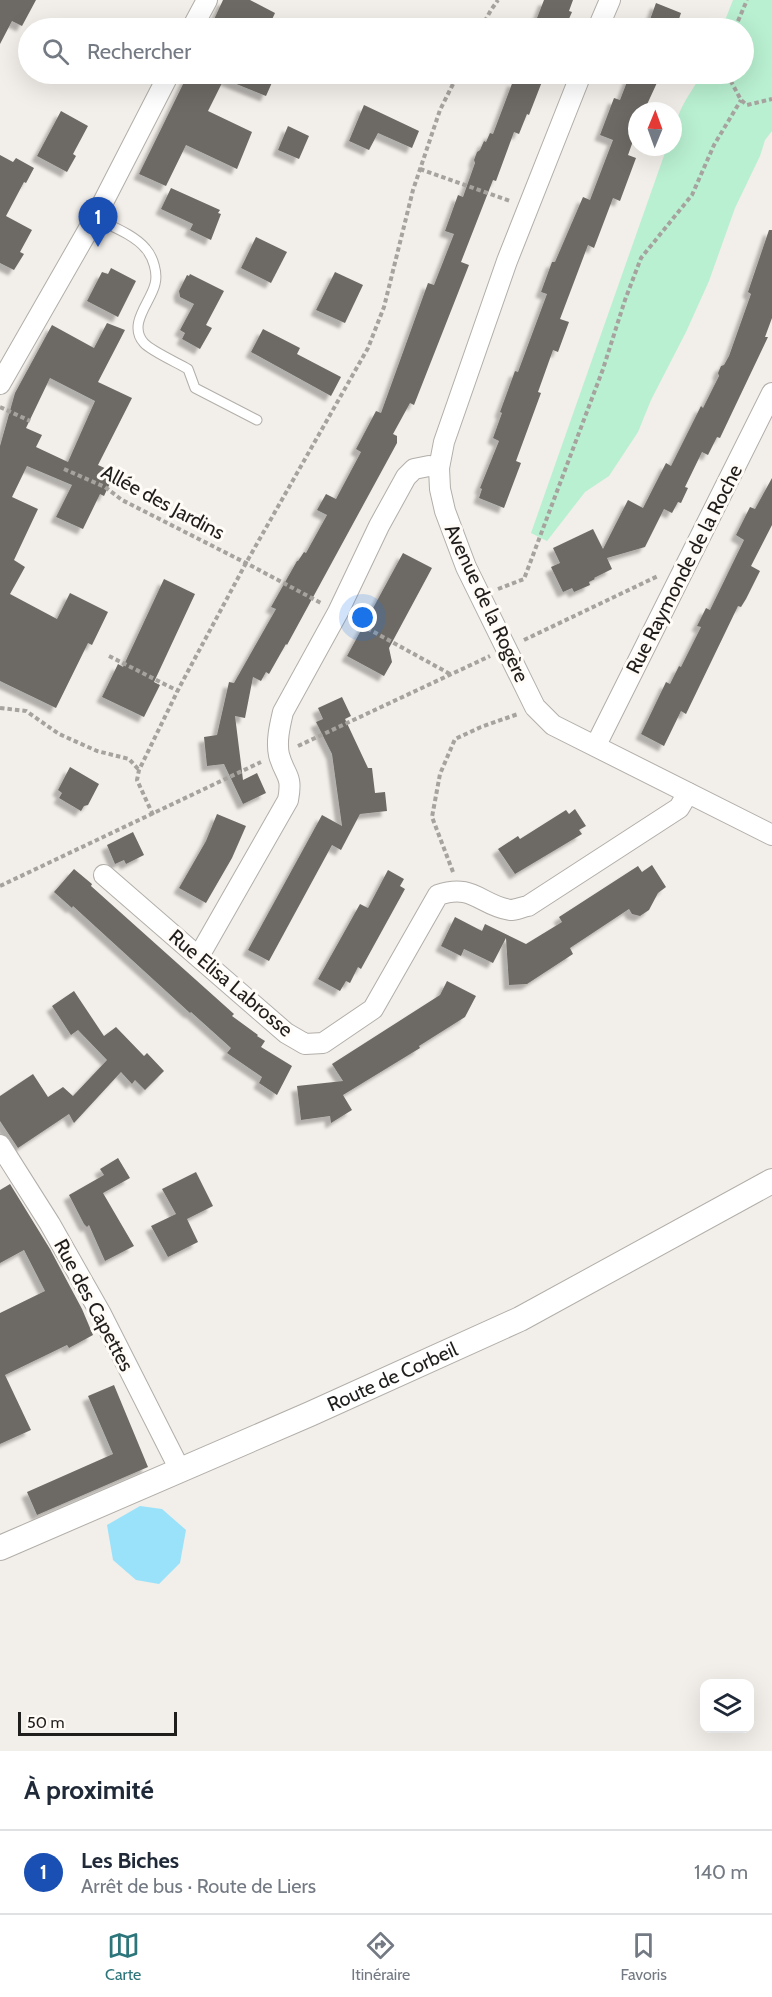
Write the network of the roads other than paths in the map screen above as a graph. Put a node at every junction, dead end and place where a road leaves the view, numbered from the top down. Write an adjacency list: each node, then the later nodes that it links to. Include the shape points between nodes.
1 (207, 0): 3 (street)
2 (610, 0): 4 (street)
3 (197, 18)
4 (602, 18)
5 (164, 84): 7 (street)
6 (577, 84): 11 (street, Avenue de la Rogère, via 507,261 444,442)
7 (95, 218): 8 (street); 10 (lane, via 140,243 154,265 156,283 139,318 144,343 188,369 195,388)
8 (0, 384)
9 (772, 393): 12 (street, Rue Raymonde de la Roche)
10 (257, 420)
11 (439, 468): 12 (street, Avenue de la Rogère, via 445,511 479,597 535,707 553,725); 16 (street, via 414,469 402,483 283,712 279,754 292,783 288,800)
12 (596, 746): 13 (street, Avenue de la Rogère)
13 (688, 793): 14 (street, Avenue de la Rogère); 16 (street, Rue Elisa Labrosse, via 679,808 528,906 512,910 453,890 438,895 373,1009 323,1043 305,1044 286,1033)
14 (772, 835)
15 (104, 875): 16 (street, Rue Elisa Labrosse)
16 (199, 956)
17 (0, 1145): 19 (street, Rue des Capettes, via 101,1314)
18 (772, 1181): 19 (street, Route de Corbeil, via 520,1319)
19 (180, 1470): 20 (street, Route de Corbeil)
20 (0, 1548)

